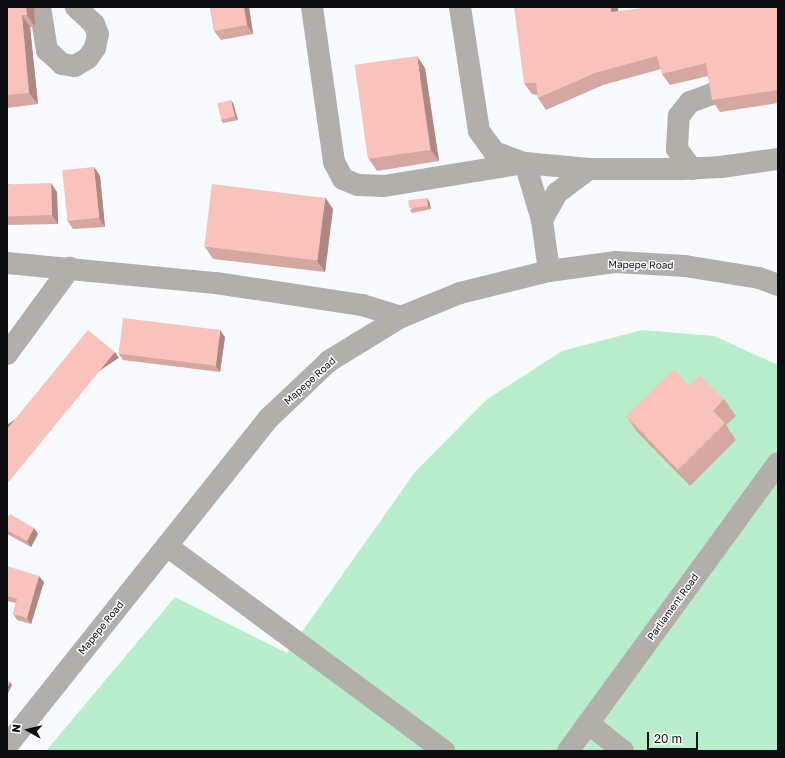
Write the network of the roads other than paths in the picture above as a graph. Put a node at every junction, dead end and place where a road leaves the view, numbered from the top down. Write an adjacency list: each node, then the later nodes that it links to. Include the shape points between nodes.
1 (40, 7): 2 (street, via 47,50 62,64 75,66 88,58 95,48 98,34 94,24)
2 (76, 7)
3 (312, 7): 8 (street, via 334,162 343,179 358,186 384,186)
4 (460, 7): 8 (street, via 479,131 494,152)
5 (778, 84): 6 (street, via 712,94 690,102 679,116)
6 (677, 149): 10 (street); 11 (street)
7 (778, 159): 10 (street)
8 (525, 163): 9 (street); 12 (street)
9 (589, 169): 11 (street); 12 (street, via 557,193)
10 (692, 169): 11 (street)
11 (655, 170)
12 (542, 220): 15 (street)
13 (7, 263): 14 (street)
14 (70, 268): 17 (street, via 216,283 362,305); 18 (street)
15 (549, 271): 16 (street, Mapepe Road, via 616,262 684,266 759,278); 17 (street, Mapepe Road, via 460,293)
16 (778, 285)
17 (401, 318): 20 (street, Mapepe Road, via 329,361 269,418)
18 (7, 354)
19 (774, 476): 21 (street, Parliament Road)
20 (167, 546): 22 (street, Mapepe Road); 23 (street)
21 (588, 723): 24 (street, Parliament Road); 25 (street)
22 (7, 746)
23 (444, 751)
24 (568, 751)
25 (623, 751)

